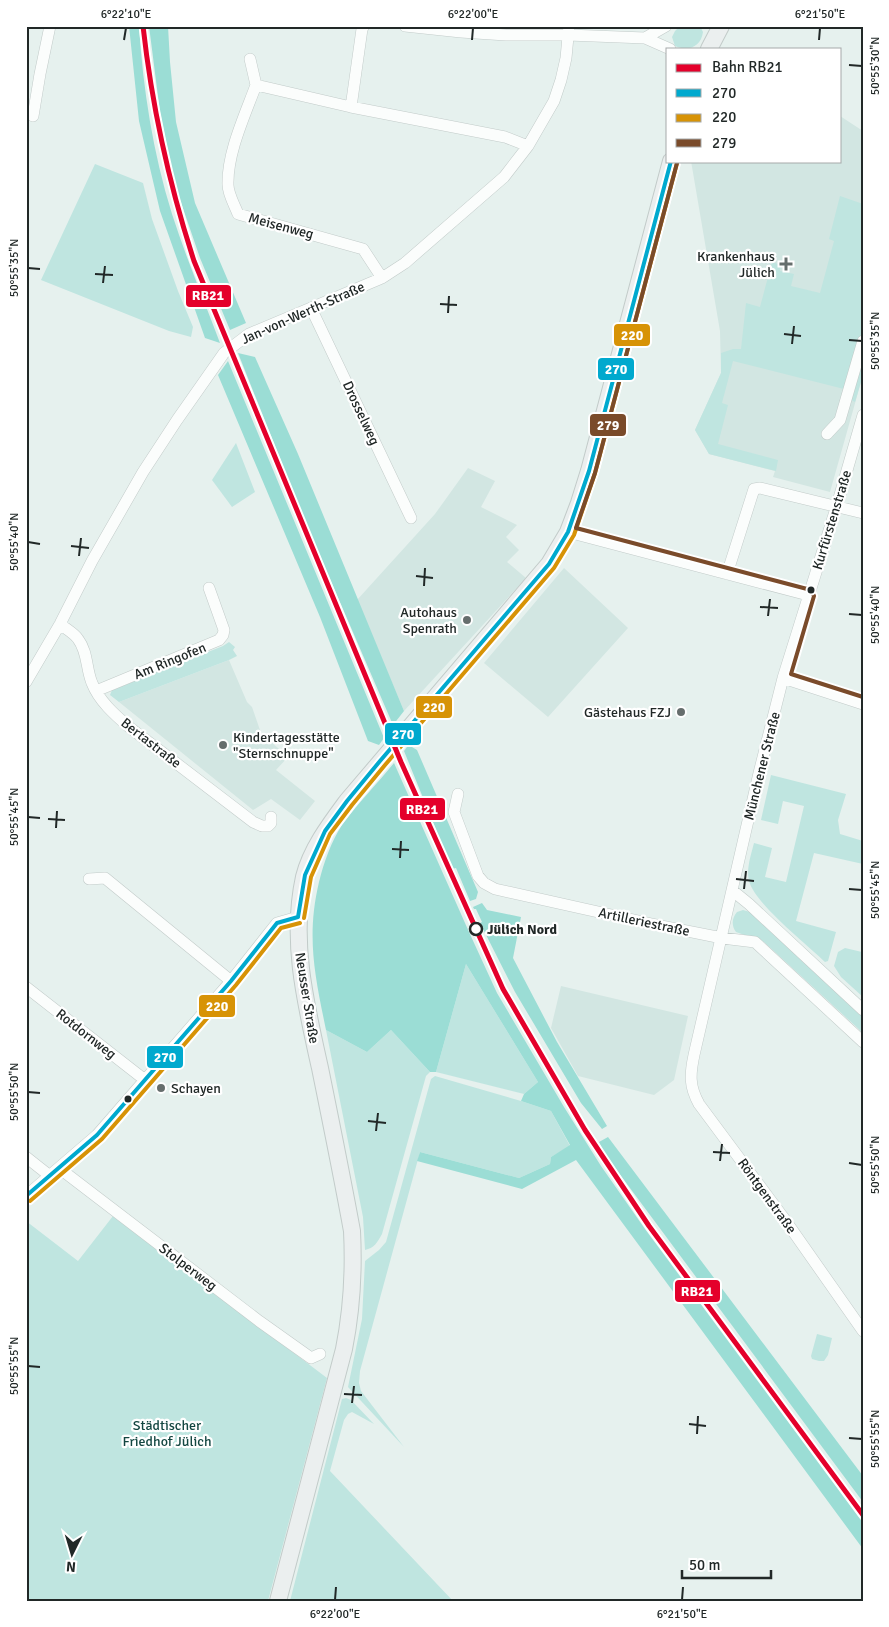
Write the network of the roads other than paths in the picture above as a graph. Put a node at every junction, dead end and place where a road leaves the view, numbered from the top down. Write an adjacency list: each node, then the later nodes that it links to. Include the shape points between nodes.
1 (50, 26): 13 (street)
2 (405, 26): 6 (street, via 497,34)
3 (666, 26): 7 (street)
4 (721, 26): 9 (main road)
5 (363, 28): 12 (street)
6 (569, 31): 7 (street); 14 (street, Jan-von-Werth-Straße, via 562,80 554,101)
7 (645, 38): 8 (street)
8 (668, 48)
9 (710, 48)
10 (250, 59): 11 (street)
11 (256, 85): 12 (street); 16 (street, Meisenweg, via 230,167 228,186 238,214 363,249)
12 (352, 107): 14 (street, via 505,137)
13 (33, 116)
14 (528, 146): 16 (street, Jan-von-Werth-Straße, via 504,177 405,263)
15 (671, 162): 24 (main road, Neusser Straße, via 589,471)
16 (382, 278): 17 (street, Jan-von-Werth-Straße)
17 (312, 308): 23 (street, Drosselweg); 28 (street, Jan-von-Werth-Straße, via 249,334 224,352 143,472)
18 (863, 341): 20 (street, via 840,420)
19 (863, 415): 21 (street, Kurfürstenstraße)
20 (827, 434)
21 (837, 505): 22 (street); 25 (street, via 754,489); 27 (street, Kurfürstenstraße)
22 (859, 511)
23 (411, 518)
24 (568, 532): 25 (street); 37 (main road, Neusser Straße, via 549,564 380,761 325,831 305,875)
25 (727, 574): 27 (street)
26 (209, 588): 31 (street, Am Ringofen, via 224,630 219,640)
27 (808, 595): 29 (street, Münchener Straße)
28 (60, 624): 30 (street, Jan-von-Werth-Straße); 31 (street, Bertastraße, via 78,638)
29 (783, 678): 32 (street); 36 (street, Münchener Straße)
30 (26, 682)
31 (96, 691): 34 (street, Bertastraße, via 129,727 254,822 268,826)
32 (863, 704)
33 (458, 794): 38 (street, Artilleriestraße, via 454,812 478,876 495,889)
34 (271, 817)
35 (89, 879): 39 (street, via 105,878)
36 (732, 891): 38 (street, Münchener Straße); 41 (street)
37 (298, 917): 39 (street, via 277,923); 49 (main road, Neusser Straße, via 299,956 306,1005 352,1231 354,1260 350,1320 344,1349)
38 (722, 938): 42 (street, Artilleriestraße, via 755,942); 47 (street, Röntgenstraße, via 691,1069 693,1092)
39 (231, 981): 43 (street)
40 (26, 988): 43 (street, Rotdornweg)
41 (863, 1010)
42 (863, 1042)
43 (145, 1080): 45 (street, via 97,1135)
44 (26, 1157): 45 (street)
45 (55, 1172): 46 (street); 48 (street, Stolperweg, via 311,1358)
46 (26, 1196)
47 (863, 1331)
48 (320, 1354)
49 (278, 1601)

